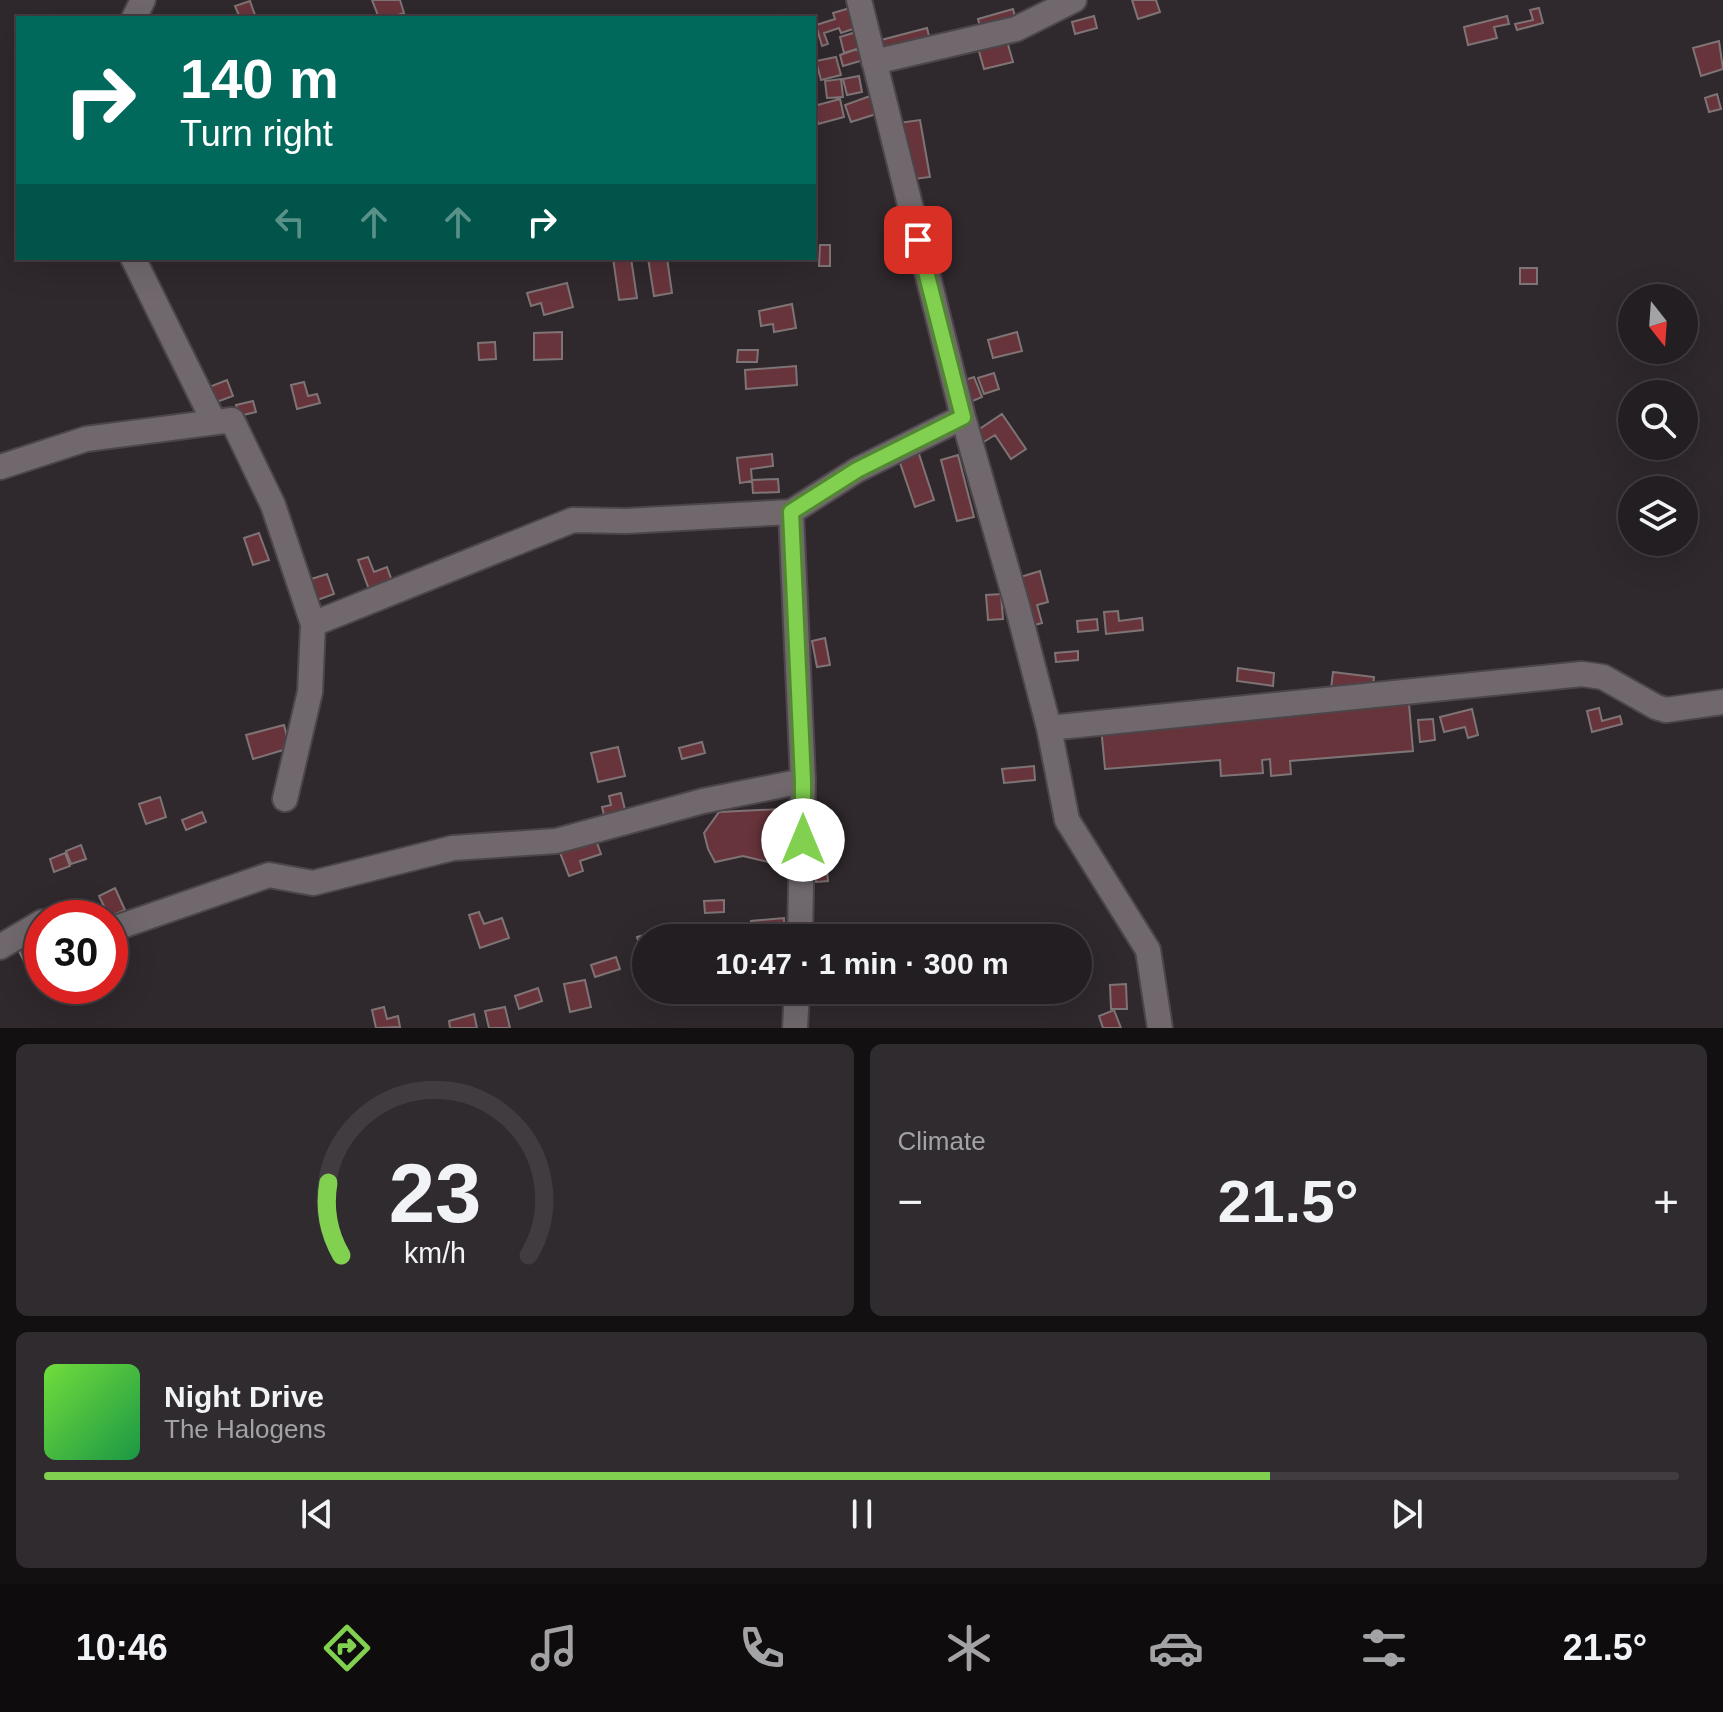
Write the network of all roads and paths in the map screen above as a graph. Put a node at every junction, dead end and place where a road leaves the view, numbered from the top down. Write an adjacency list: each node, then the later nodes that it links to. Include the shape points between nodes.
1 (859, 0): 3 (street)
2 (1074, 0): 3 (street, via 1016,29)
3 (874, 62): 5 (street)
4 (134, 260): 6 (street)
5 (963, 417): 8 (street, via 857,470); 11 (street)
6 (214, 422): 7 (street, via 86,439); 9 (street, via 232,420 246,448 273,505)
7 (0, 467)
8 (791, 512): 9 (street, via 573,520); 12 (street)
9 (313, 624): 13 (street, via 310,692)
10 (1723, 702): 11 (street, via 1666,710 1603,677 1582,674)
11 (1049, 728): 20 (street, via 1067,820 1148,950)
12 (803, 781): 14 (street, via 703,801 556,841 453,848 313,883 269,875); 15 (street)
13 (285, 799)
14 (128, 924)
15 (800, 924)
16 (24, 933): 17 (street)
17 (0, 947)
18 (796, 1004): 19 (street)
19 (795, 1028)
20 (1160, 1028)

